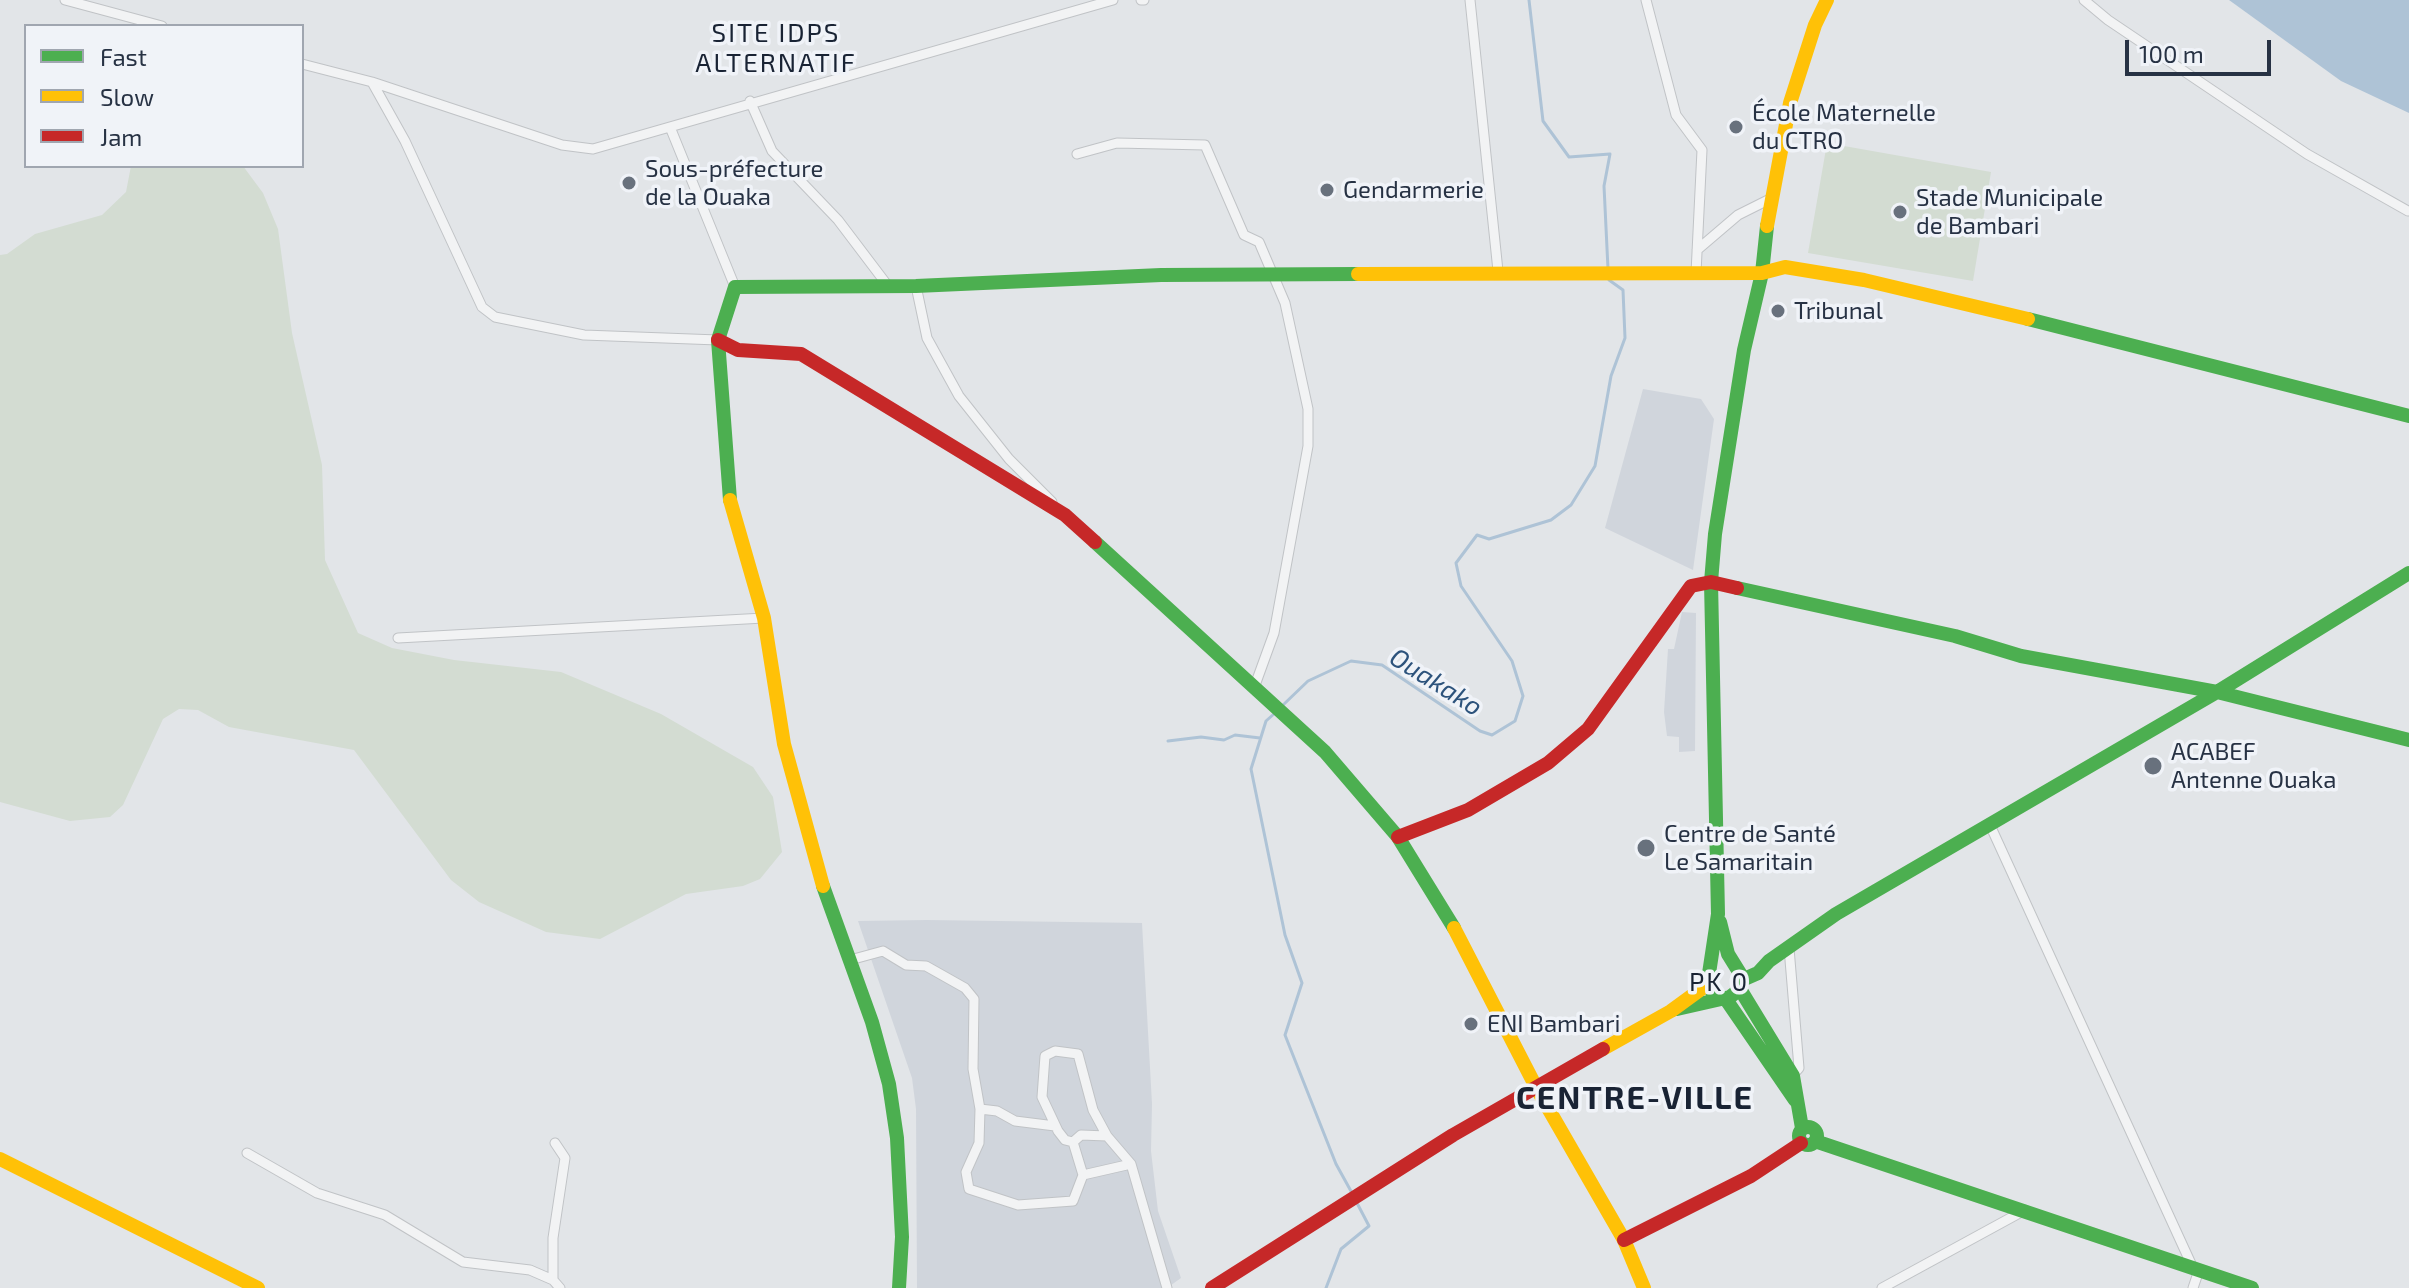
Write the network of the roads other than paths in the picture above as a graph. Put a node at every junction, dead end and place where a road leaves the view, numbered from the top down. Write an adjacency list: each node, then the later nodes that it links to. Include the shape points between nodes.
1 (65, 0): 7 (street)
2 (1113, 0): 10 (street)
3 (1470, 0): 16 (street)
4 (1646, 0): 15 (street, via 1676,115 1702,150)
5 (1827, 0): 13 (street, via 1790,103)
6 (2084, 0): 14 (street, via 2307,154)
7 (155, 24)
8 (304, 65): 9 (street)
9 (372, 82): 11 (street, via 578,148 593,149); 23 (street, via 482,307 495,317 584,335)
10 (750, 101): 11 (street); 20 (street, via 772,151 838,220)
11 (670, 127): 22 (street)
12 (1077, 154): 19 (street, via 1117,143 1205,145 1244,235 1259,242)
13 (1772, 198): 15 (street, via 1738,215); 18 (street)
14 (2408, 211)
15 (1697, 250): 17 (street)
16 (1498, 271): 17 (street); 19 (street)
17 (1696, 273): 18 (street)
18 (1762, 273): 24 (street, via 1785,267 1864,280); 27 (street, via 1744,350)
19 (1275, 276): 21 (street, via 1031,278); 30 (street, via 1308,409 1308,446 1274,633)
20 (888, 286): 21 (street); 22 (street)
21 (916, 286): 25 (street, via 927,338 959,396 1009,459)
22 (735, 287): 23 (street)
23 (718, 340): 25 (street, via 738,350 801,354); 28 (street, via 730,503)
24 (2409, 416)
25 (1065, 515): 30 (street)
26 (2409, 573): 31 (street)
27 (1711, 582): 31 (street, via 1955,636 2021,656); 34 (street, via 1691,586 1588,729 1548,763 1468,810); 35 (street)
28 (764, 618): 29 (street); 37 (street, via 788,758 813,857)
29 (398, 638)
30 (1254, 688): 34 (street, via 1366,795)
31 (2217, 692): 32 (street); 33 (street)
32 (2409, 740)
33 (1990, 825): 36 (street, via 1836,914); 57 (street)
34 (1398, 837): 44 (street, via 1439,899)
35 (1718, 914): 38 (street); 39 (street)
36 (1789, 948): 38 (street, via 1758,973); 43 (street, via 1799,1068)
37 (850, 960): 45 (street, via 883,951 906,965 926,966 965,988 974,999 973,1069); 60 (street, via 889,1084 902,1237)
38 (1739, 976): 39 (street, via 1724,964); 40 (street); 42 (street)
39 (1709, 979): 40 (street); 41 (street)
40 (1722, 997): 41 (street); 42 (street)
41 (1671, 1011): 44 (street)
42 (1771, 1052): 43 (street)
43 (1787, 1079): 48 (street)
44 (1537, 1089): 56 (street); 62 (street)
45 (980, 1109): 46 (street); 54 (street, via 979,1143 966,1172 969,1189 1018,1205 1044,1205 1073,1201)
46 (1055, 1126): 47 (street, via 1042,1097 1043,1064 1055,1051 1070,1052 1078,1054 1093,1110); 49 (street)
47 (1107, 1136): 49 (street, via 1081,1135); 53 (street)
48 (1806, 1137): 55 (street); 56 (street, via 1751,1176)
49 (1073, 1142): 54 (street)
50 (555, 1143): 58 (street, via 565,1158 553,1238)
51 (247, 1153): 58 (street, via 317,1193 385,1215 463,1262 530,1270)
52 (0, 1159): 59 (street)
53 (1131, 1164): 54 (street); 61 (street)
54 (1083, 1175)
55 (2025, 1210): 57 (street); 64 (street)
56 (1624, 1240): 63 (street)
57 (2196, 1269): 65 (street); 66 (street)
58 (556, 1284)
59 (258, 1288)
60 (899, 1288)
61 (1167, 1288)
62 (1212, 1288)
63 (1644, 1288)
64 (1882, 1288)
65 (2193, 1288)
66 (2252, 1288)

